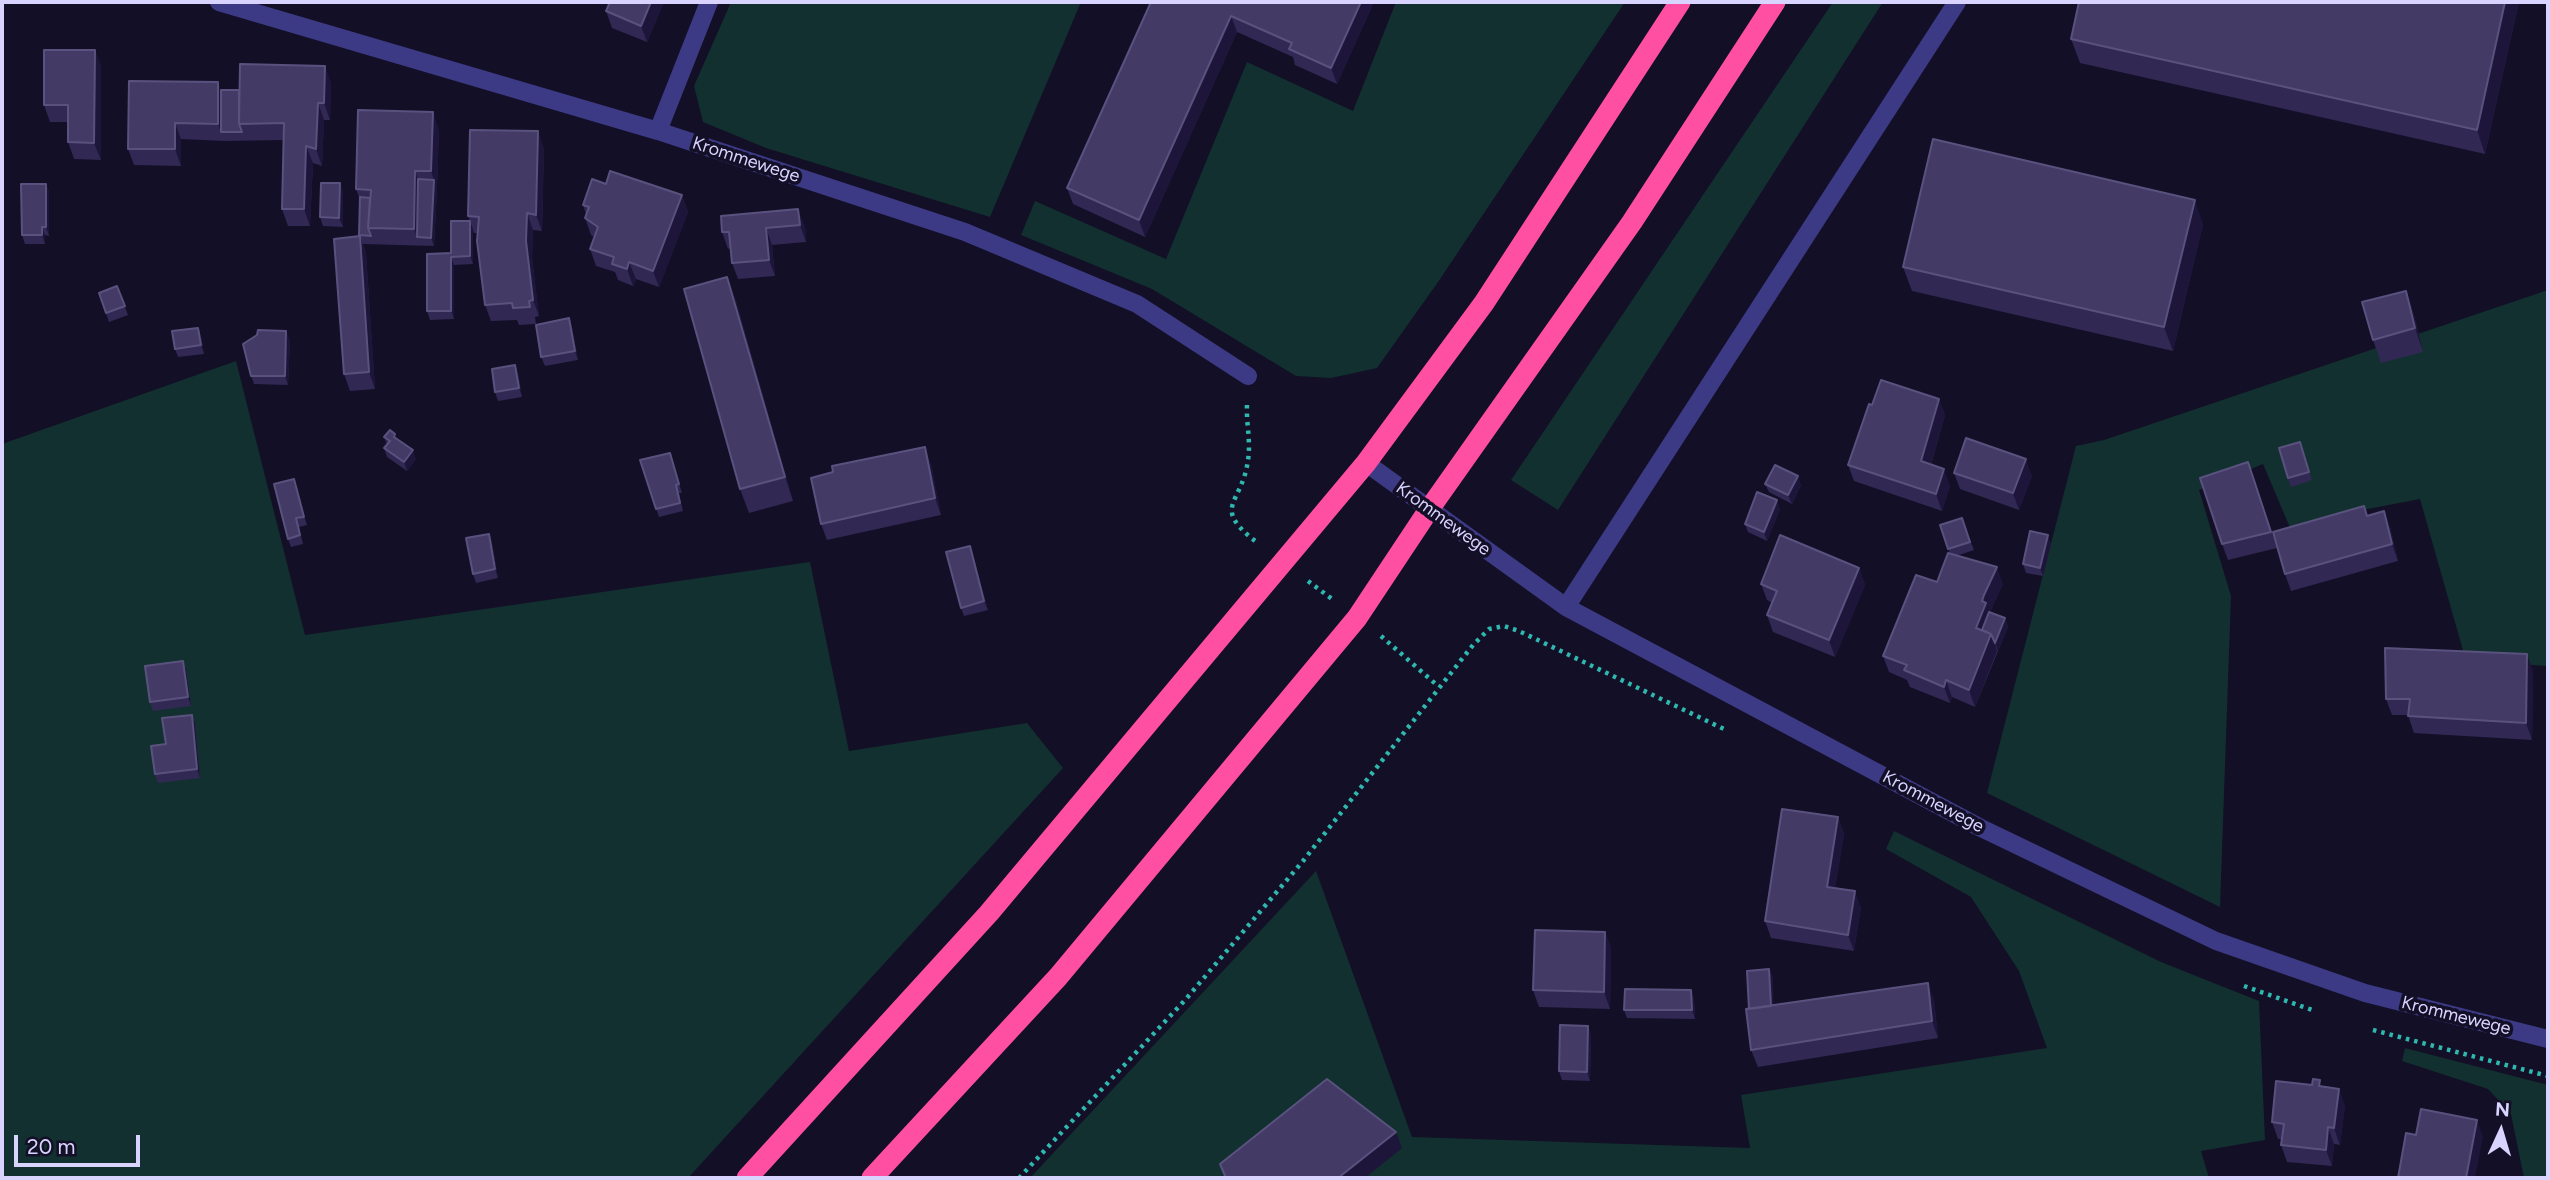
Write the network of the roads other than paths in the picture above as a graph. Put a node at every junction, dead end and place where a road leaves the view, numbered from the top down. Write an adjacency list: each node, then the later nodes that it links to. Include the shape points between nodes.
1 (219, 2): 6 (street, Krommewege)
2 (709, 2): 6 (street)
3 (1680, 2): 8 (highway, via 1484,303)
4 (1775, 2): 9 (highway, via 1632,222)
5 (1957, 2): 10 (street)
6 (658, 131): 7 (street, Krommewege, via 977,237 1137,304)
7 (1248, 376)
8 (1366, 463): 9 (street, Krommewege); 12 (highway, via 989,913)
9 (1430, 508): 10 (street, Krommewege); 13 (highway, via 1357,618 1058,976)
10 (1566, 607): 11 (street, Krommewege, via 1981,828 2216,942 2365,993)
11 (2548, 1039)
12 (747, 1178)
13 (872, 1178)

